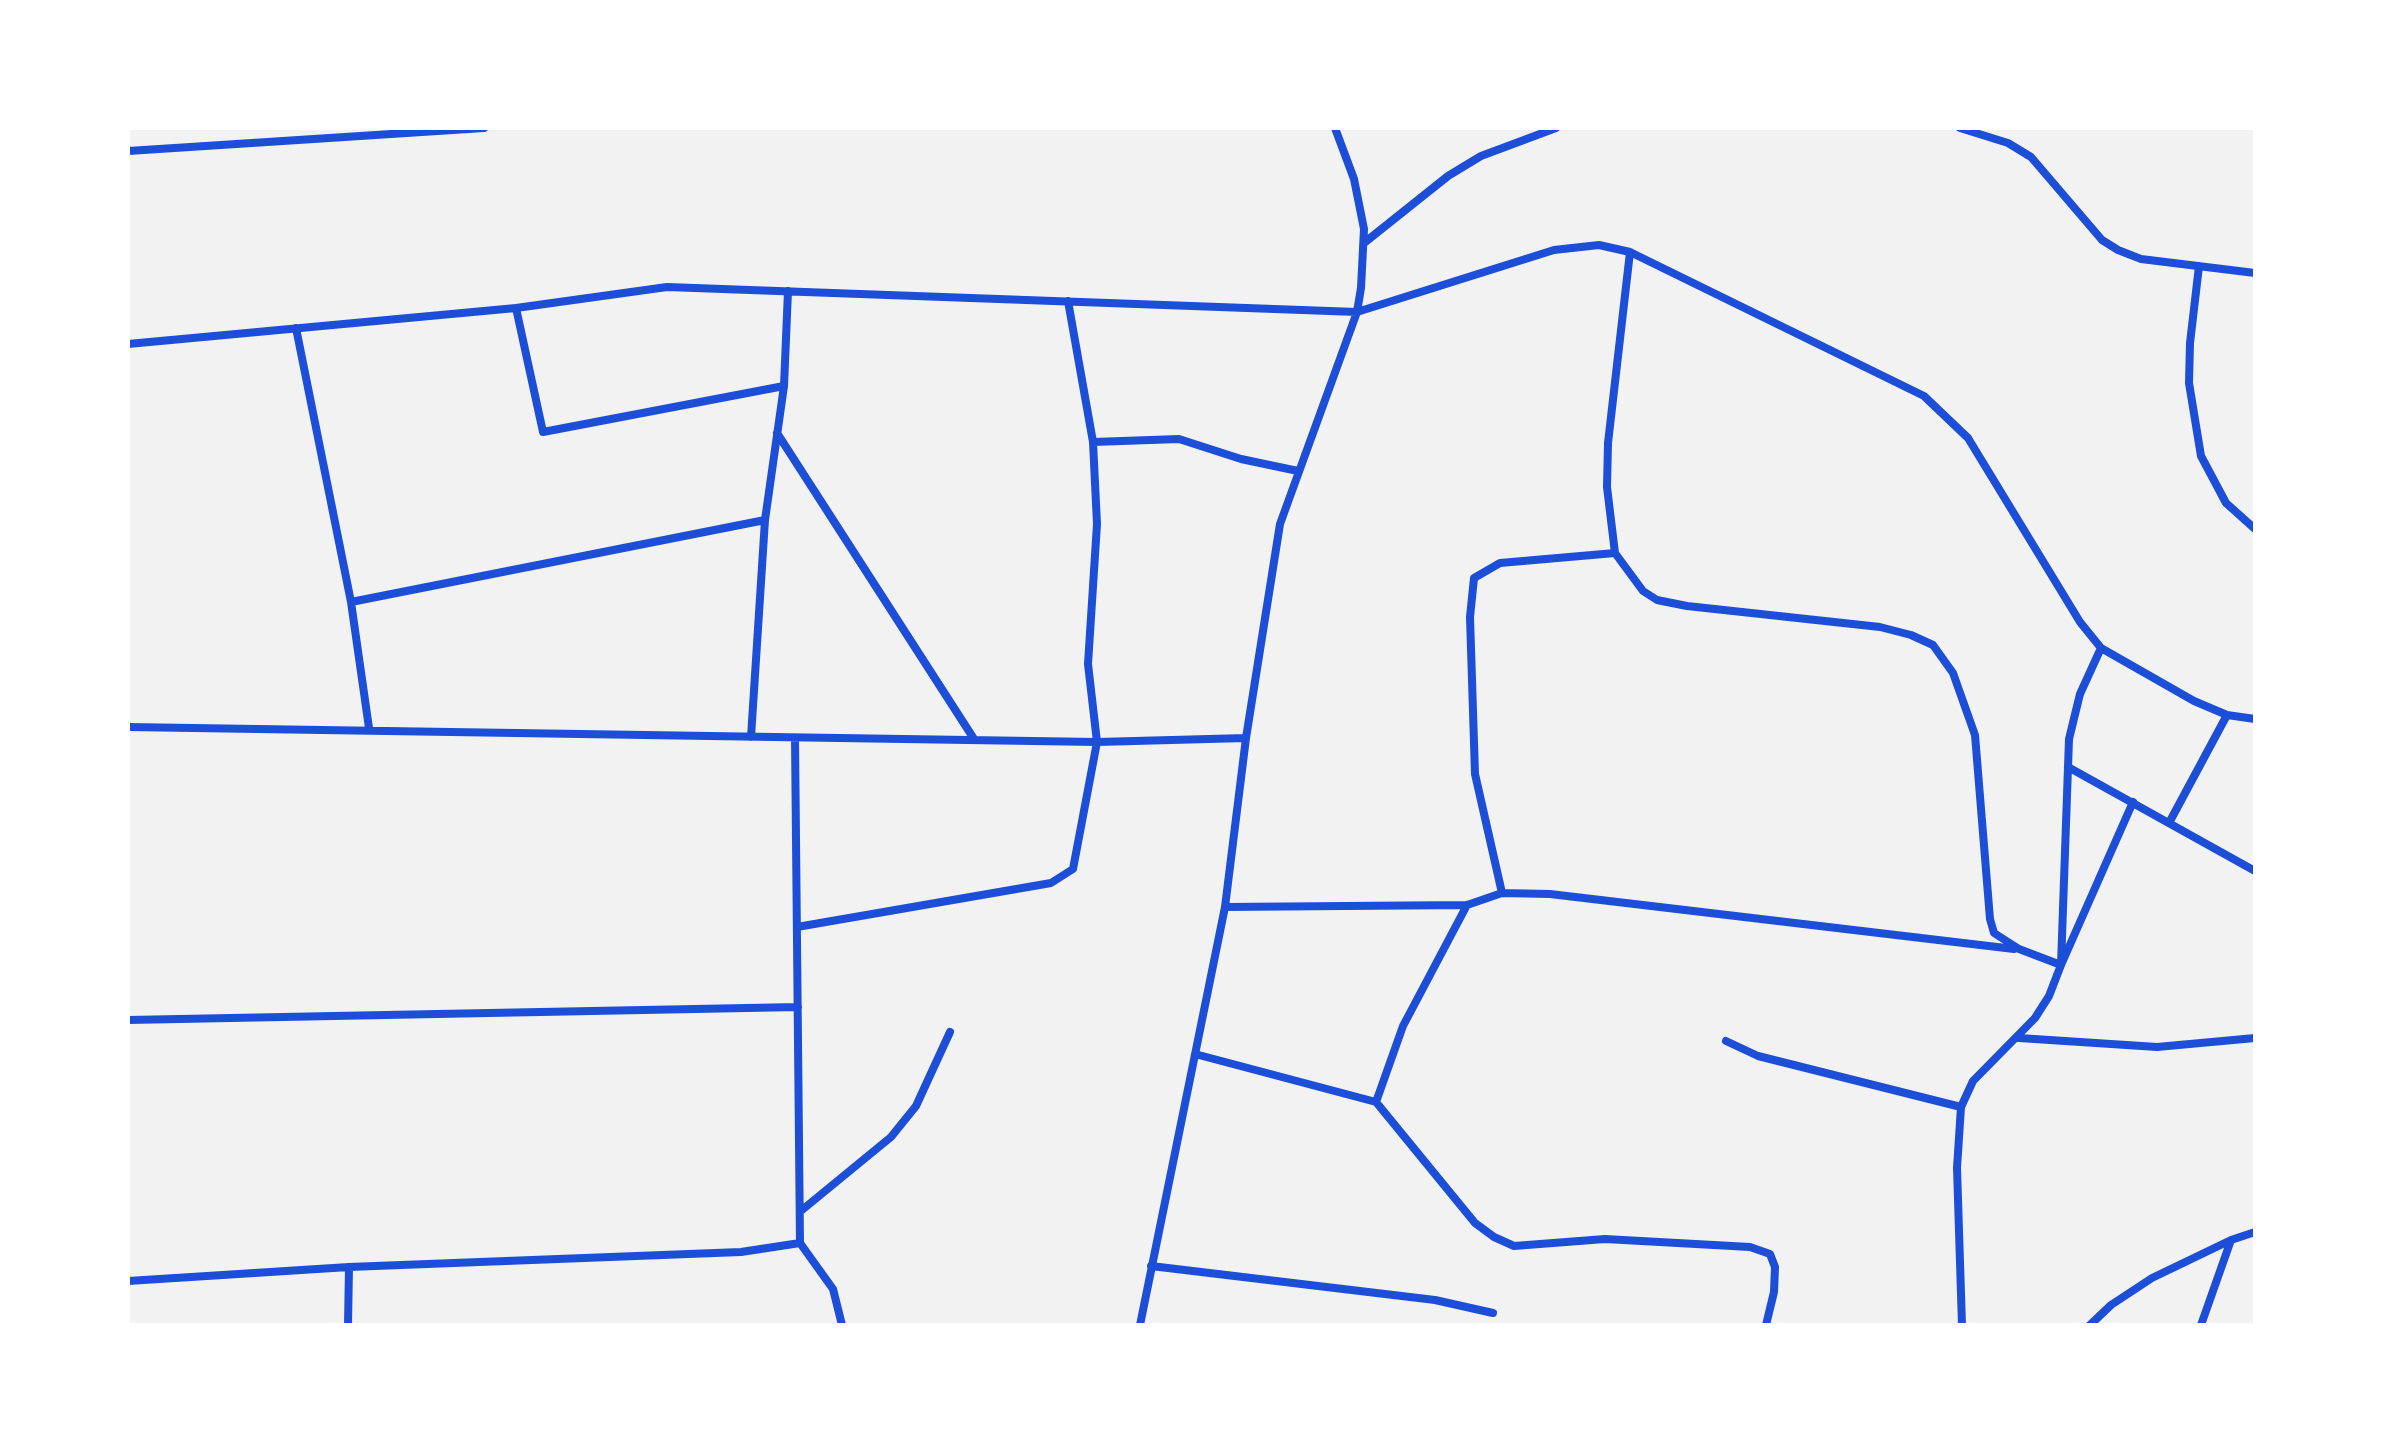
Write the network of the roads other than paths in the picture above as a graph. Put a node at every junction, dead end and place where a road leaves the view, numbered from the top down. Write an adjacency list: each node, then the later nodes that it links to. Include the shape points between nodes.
1 (484, 128): 5 (street)
2 (1335, 128): 6 (street, via 1354,179)
3 (1556, 128): 6 (street, via 1481,156)
4 (1960, 128): 8 (street, via 2008,143 2031,157 2102,240 2118,250 2141,259)
5 (128, 151)
6 (1364, 243): 13 (street)
7 (1630, 252): 13 (street, via 1599,245 1554,250); 22 (street, via 1608,443); 24 (street, via 1924,396 1968,438)
8 (2199, 266): 9 (street); 21 (street, via 2189,383 2201,456 2226,503)
9 (2255, 273)
10 (788, 291): 11 (street); 12 (street, via 667,287); 16 (street)
11 (1068, 301): 13 (street); 18 (street)
12 (516, 308): 14 (street); 16 (street, via 543,432)
13 (1357, 312): 19 (street)
14 (296, 328): 15 (street); 23 (street)
15 (128, 344)
16 (784, 386): 17 (street)
17 (777, 432): 20 (street); 32 (street)
18 (1093, 442): 19 (street, via 1179,439); 33 (street, via 1097,524 1088,664)
19 (1298, 471): 31 (street, via 1280,524)
20 (765, 520): 23 (street); 29 (street)
21 (2255, 529)
22 (1615, 553): 38 (street, via 1500,563 1474,578 1470,617 1475,774); 42 (street, via 1643,591 1657,600 1880,627 1933,645 1959,687 1975,735 1990,919 1994,933)
23 (351, 602): 28 (street)
24 (2101, 648): 25 (street); 34 (street, via 2080,694)
25 (2227, 715): 26 (street); 36 (street)
26 (2255, 719)
27 (128, 727): 28 (street)
28 (369, 728): 29 (street)
29 (751, 737): 30 (street)
30 (795, 738): 32 (street); 41 (street)
31 (1246, 738): 33 (street); 40 (street)
32 (974, 739): 33 (street)
33 (1097, 742): 41 (street, via 1073,869 1051,883)
34 (2068, 767): 35 (street); 43 (street)
35 (2133, 802): 36 (street); 43 (street)
36 (2169, 823): 37 (street)
37 (2255, 871)
38 (1502, 893): 39 (street); 42 (street, via 1624,900)
39 (1467, 905): 40 (street); 51 (street, via 1403,1026)
40 (1225, 907): 50 (street)
41 (797, 927): 44 (street)
42 (2019, 949): 43 (street)
43 (2061, 965): 47 (street, via 2049,996)
44 (798, 1007): 45 (street); 53 (street)
45 (128, 1020)
46 (950, 1032): 53 (street, via 916,1106 891,1137)
47 (2019, 1038): 48 (street, via 2157,1047); 52 (street, via 1980,1073)
48 (2255, 1038)
49 (1726, 1041): 52 (street, via 1758,1056)
50 (1195, 1054): 51 (street); 57 (street)
51 (1376, 1102): 64 (street, via 1475,1223 1514,1246 1605,1239 1750,1247 1770,1254 1774,1292)
52 (1961, 1107): 65 (street, via 1957,1168)
53 (802, 1210): 56 (street)
54 (2255, 1232): 55 (street)
55 (2231, 1240): 66 (street, via 2152,1278); 67 (street)
56 (800, 1243): 58 (street, via 741,1252); 62 (street, via 833,1289)
57 (1151, 1266): 60 (street, via 1435,1300); 63 (street)
58 (349, 1267): 59 (street); 61 (street)
59 (128, 1281)
60 (1493, 1313)
61 (348, 1325)
62 (842, 1325)
63 (1140, 1325)
64 (1766, 1325)
65 (1962, 1325)
66 (2090, 1325)
67 (2201, 1325)

